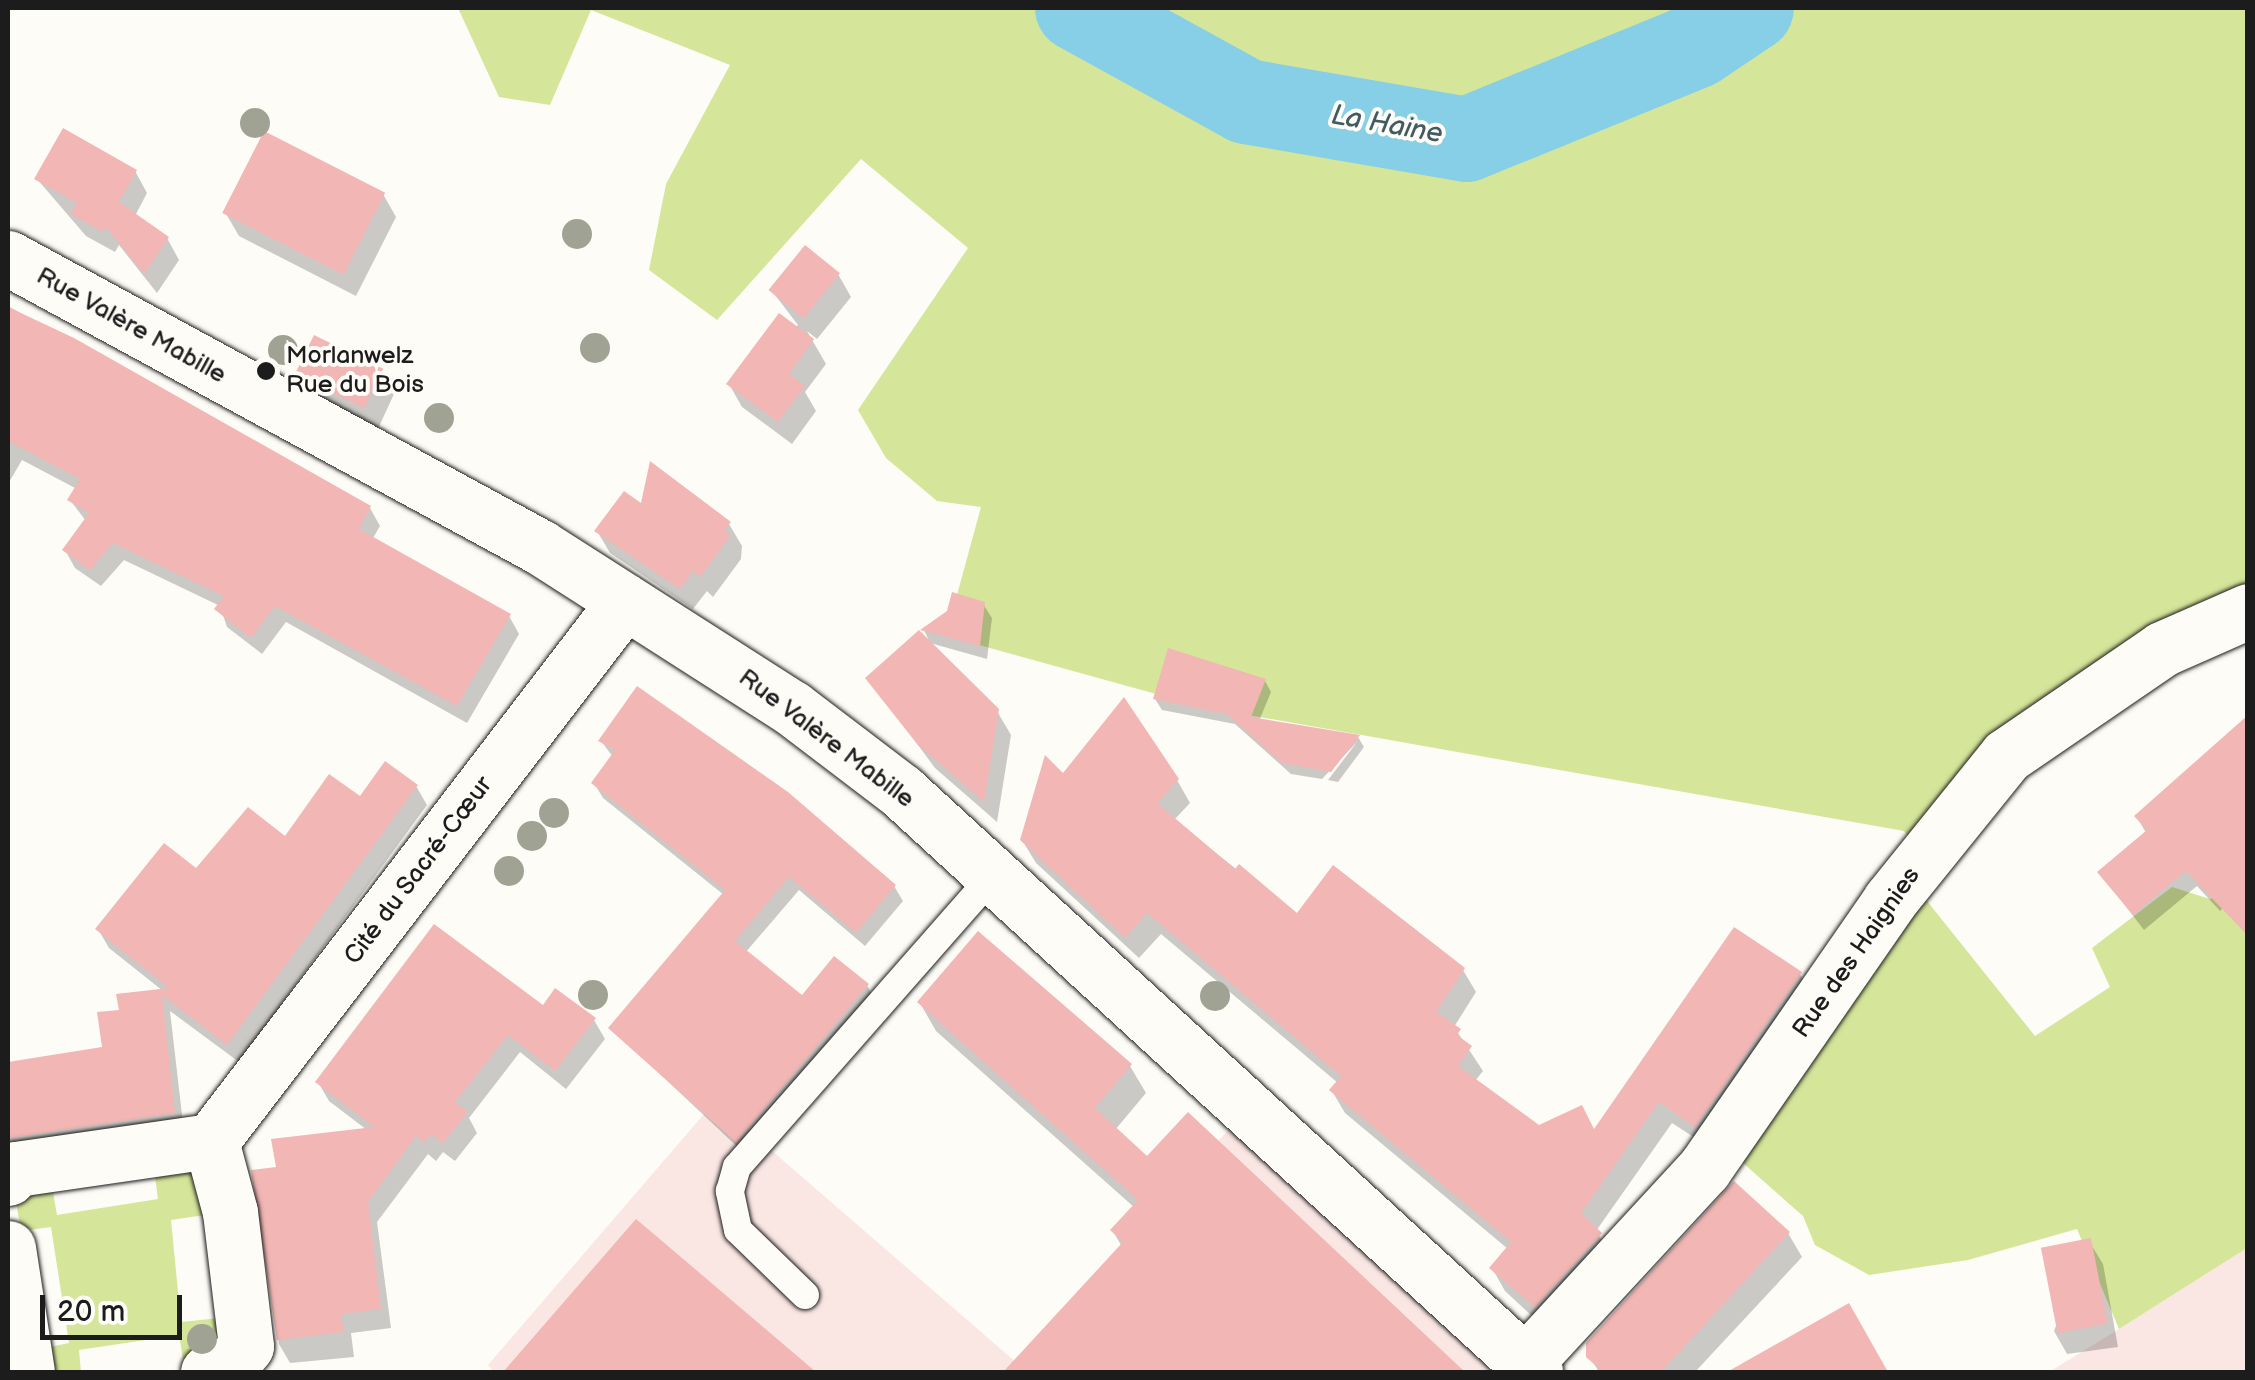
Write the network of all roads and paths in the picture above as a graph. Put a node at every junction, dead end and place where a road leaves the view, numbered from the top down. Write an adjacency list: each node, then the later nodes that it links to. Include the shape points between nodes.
1 (8, 258): 2 (street, Rue Valère Mabille, via 540,547)
2 (625, 600): 4 (street, Rue Valère Mabille, via 807,719 901,791); 5 (street, Cité du Sacré-Cœur)
3 (2248, 611): 9 (street, Rue des Haignies, via 2162,650 2006,756 1890,900 1704,1169)
4 (993, 876): 8 (lane, via 737,1167 730,1191 738,1230); 9 (street, Rue Valère Mabille)
5 (211, 1141): 6 (street, via 16,1169); 11 (street, via 230,1212 246,1346 226,1370)
6 (8, 1178)
7 (8, 1248): 10 (street)
8 (805, 1295)
9 (1530, 1368)
10 (28, 1372)
11 (208, 1372)

